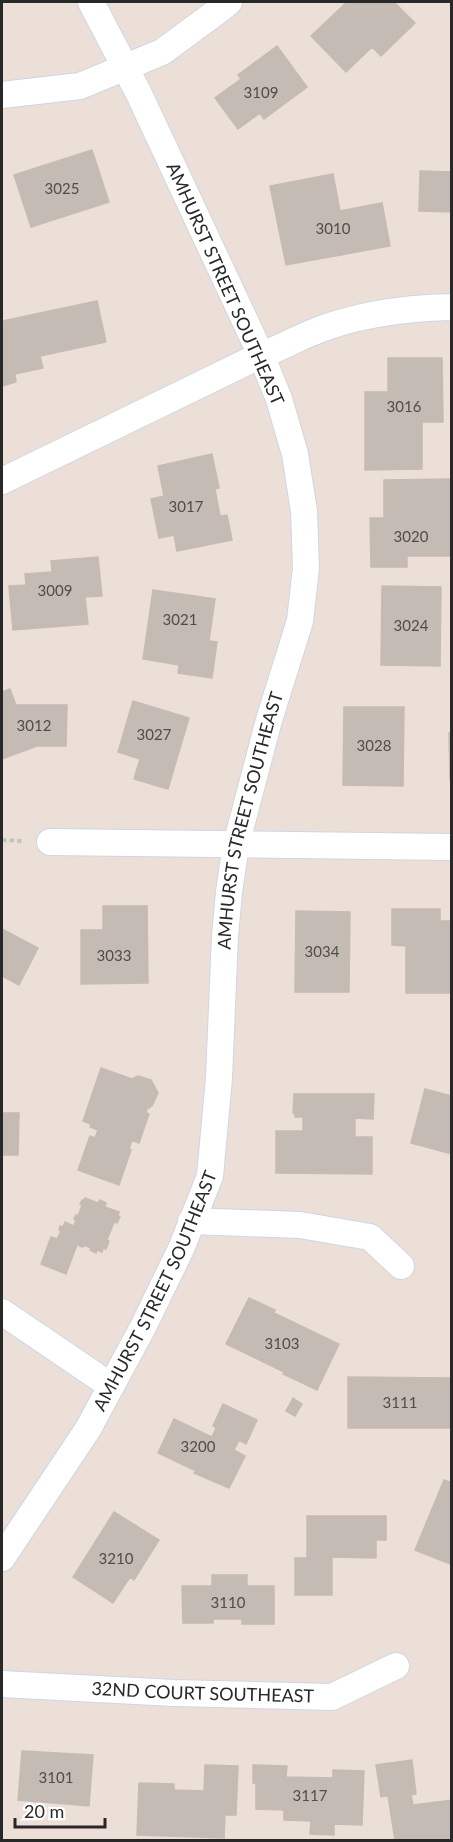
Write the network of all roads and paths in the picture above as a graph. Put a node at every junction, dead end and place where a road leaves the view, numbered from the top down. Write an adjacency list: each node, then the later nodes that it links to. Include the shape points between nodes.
1 (91, 2): 3 (street, AMHURST STREET SOUTHEAST)
2 (229, 2): 3 (street, via 162,52)
3 (126, 67): 4 (street, via 80,86); 6 (street, AMHURST STREET SOUTHEAST)
4 (2, 95)
5 (452, 308): 6 (street, via 368,315 313,332)
6 (261, 356): 7 (street); 9 (street, AMHURST STREET SOUTHEAST, via 295,454 304,511 306,568 300,621)
7 (2, 481)
8 (50, 842): 9 (street)
9 (236, 844): 10 (street); 11 (street, AMHURST STREET SOUTHEAST, via 225,936 210,1176)
10 (452, 848)
11 (191, 1221): 12 (street, via 300,1225 370,1237); 14 (street, AMHURST STREET SOUTHEAST, via 143,1327)
12 (401, 1266)
13 (2, 1312): 14 (street)
14 (111, 1386): 15 (street, AMHURST STREET SOUTHEAST, via 88,1429)
15 (2, 1558)
16 (396, 1666): 17 (street, 32ND COURT SOUTHEAST, via 332,1697)
17 (2, 1684)

